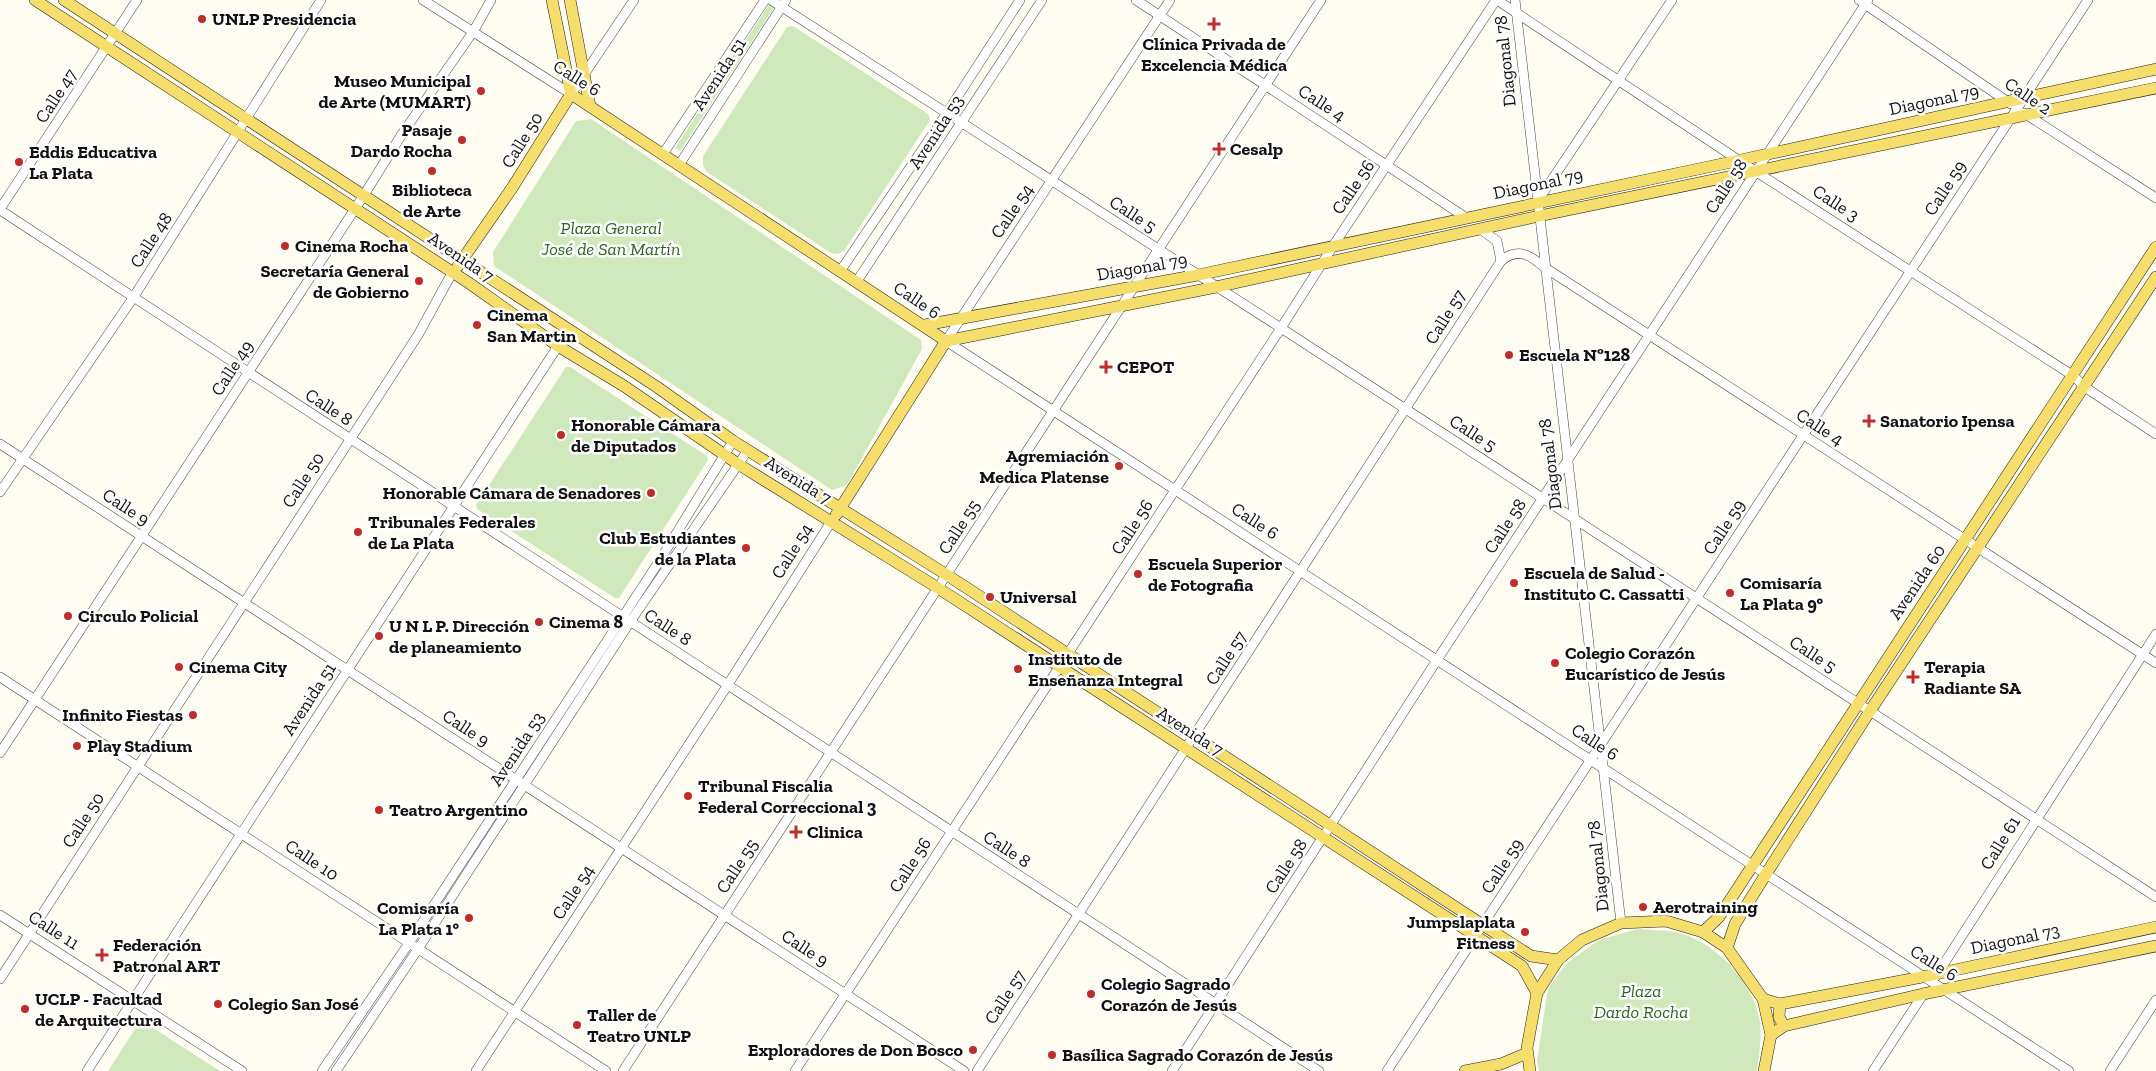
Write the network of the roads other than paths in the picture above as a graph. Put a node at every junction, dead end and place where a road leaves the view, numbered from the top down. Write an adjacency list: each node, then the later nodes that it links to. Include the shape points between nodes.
1 (35, 0): 27 (main road, Avenida 7)
2 (64, 0): 26 (main road, Avenida 7)
3 (137, 0): 26 (street, Calle 47)
4 (321, 0): 39 (street, Calle 48)
5 (423, 0): 25 (street, Calle 6)
6 (491, 0): 25 (street, Calle 49)
7 (552, 0): 33 (main road)
8 (570, 0): 29 (main road)
9 (634, 0): 29 (street, Calle 50)
10 (765, 0): 42 (street, Avenida 51)
11 (771, 0): 22 (street, Calle 5)
12 (1020, 0): 36 (street, Avenida 53)
13 (1042, 0): 40 (street, Avenida 53)
14 (1136, 0): 24 (street, Calle 4)
15 (1170, 0): 24 (street, Calle 54)
16 (1321, 0): 31 (street, Calle 55)
17 (1497, 0): 23 (street, Calle 3); 46 (street, Calle 56)
18 (1515, 0): 23 (street, Diagonal 78)
19 (1672, 0): 30 (street)
20 (2088, 0): 34 (street, Calle 59)
21 (1864, 1): 34 (street, Calle 2); 43 (street, Calle 58)
22 (784, 3): 36 (street, Calle 5); 45 (street, Avenida 51)
23 (1516, 13): 30 (street, Calle 3); 51 (street, Diagonal 78)
24 (1160, 16): 31 (street, Calle 4); 48 (street, Calle 54)
25 (473, 32): 33 (street, Calle 6); 49 (street, Calle 49)
26 (115, 33): 27 (street, Calle 47); 39 (main road, Avenida 7)
27 (106, 47): 41 (main road, Avenida 7); 53 (street, Calle 47)
28 (2156, 69): 34 (main road, Diagonal 79)
29 (584, 74): 33 (street, Calle 50); 35 (main road)
30 (1619, 81): 44 (street, Calle 3); 51 (street)
31 (1265, 85): 46 (street, Calle 4); 59 (street, Calle 55)
32 (2156, 88): 37 (main road, Diagonal 79)
33 (570, 94): 35 (main road, Calle 6); 60 (main road, Calle 50)
34 (2016, 103): 37 (street, Calle 2); 38 (street, Calle 59); 43 (main road, Diagonal 79)
35 (590, 106): 42 (main road, Calle 6)
36 (947, 113): 40 (street, Calle 5); 64 (street, Avenida 53)
37 (2027, 115): 38 (main road, Diagonal 79); 50 (street, Calle 2)
38 (2010, 119): 47 (main road, Diagonal 79); 65 (street, Calle 59)
39 (248, 120): 41 (street, Calle 48); 49 (main road, Avenida 7)
40 (962, 122): 48 (street, Calle 5); 69 (street, Avenida 53)
41 (239, 133): 52 (main road, Avenida 7); 72 (street, Calle 48)
42 (663, 154): 45 (main road, Calle 6)
43 (1767, 154): 44 (main road, Diagonal 79); 47 (street, Calle 58)
44 (1741, 160): 47 (street, Calle 3); 51 (main road, Diagonal 79)
45 (679, 165): 64 (main road, Calle 6)
46 (1388, 166): 55 (street, Calle 4); 57 (street, Calle 56)
47 (1755, 171): 54 (main road, Diagonal 79); 65 (street, Calle 3); 77 (street, Calle 58)
48 (1052, 181): 59 (street, Calle 5); 74 (street, Calle 54)
49 (364, 195): 52 (street, Calle 49); 60 (main road, Avenida 7)
50 (2156, 198)
51 (1538, 202): 54 (street, Diagonal 78); 55 (main road, Diagonal 79)
52 (355, 208): 66 (main road, Avenida 7); 80 (street, Calle 49)
53 (0, 210): 72 (street, Calle 8)
54 (1539, 216): 56 (main road, Diagonal 79); 63 (street, Diagonal 78)
55 (1465, 217): 57 (main road, Diagonal 79)
56 (1480, 229): 61 (street, via 1497,241); 62 (main road, Diagonal 79)
57 (1332, 246): 62 (street, Calle 56); 67 (main road, Diagonal 79)
58 (2156, 247): 81 (main road, Avenida 60)
59 (1159, 250): 67 (street, Calle 5); 70 (street, Calle 55)
60 (462, 261): 66 (main road, Calle 50); 88 (main road, Avenida 7, via 658,387)
61 (1501, 261): 63 (street, Calle 4, via 1508,255 1523,253); 83 (street, Calle 57)
62 (1321, 264): 71 (main road, Diagonal 79); 76 (street, Calle 56)
63 (1544, 267): 77 (street, Calle 4); 93 (street, Diagonal 78)
64 (841, 270): 69 (main road, Calle 6)
65 (1911, 270): 81 (street, Calle 3); 86 (street, Calle 59)
66 (452, 273): 79 (main road, Avenida 7); 87 (street, Calle 50, via 418,334)
67 (1198, 275): 70 (main road, Diagonal 79); 71 (street, Calle 5)
68 (2156, 277): 82 (main road, Avenida 60)
69 (857, 281): 75 (main road, Calle 6)
70 (1135, 286): 73 (street, Calle 55); 74 (main road, Diagonal 79)
71 (1216, 287): 73 (main road, Diagonal 79); 76 (street, Calle 5)
72 (133, 298): 80 (street, Calle 8); 92 (street, Calle 48)
73 (1124, 305): 78 (main road, Diagonal 79); 84 (street, Calle 55)
74 (962, 318): 75 (main road, Diagonal 79); 78 (street, Calle 54)
75 (925, 326): 78 (main road, Calle 6)
76 (1282, 328): 83 (street, Calle 5); 95 (street, Calle 56)
77 (1649, 335): 86 (street, Calle 4); 93 (street, Calle 58)
78 (946, 341): 84 (street, Calle 6); 99 (main road, Calle 54)
79 (558, 346): 91 (main road, Avenida 7); 98 (street, Avenida 51)
80 (248, 373): 87 (street, Calle 8); 102 (street, Calle 49)
81 (2072, 376): 82 (street, Calle 3); 103 (main road, Avenida 60)
82 (2083, 386): 85 (street, Calle 3); 104 (main road, Avenida 60)
83 (1406, 409): 97 (street, Calle 5); 105 (street, Calle 57)
84 (1054, 411): 95 (street, Calle 6); 106 (street, Calle 55)
85 (2156, 434)
86 (1803, 435): 103 (street, Calle 4); 108 (street, Calle 59)
87 (350, 440): 98 (street, Calle 8); 109 (street, Calle 50)
88 (733, 441): 90 (main road, Avenida 7); 91 (street, Avenida 53)
89 (0, 444): 92 (street, Calle 9)
90 (748, 450): 94 (street, Avenida 53); 99 (main road, Avenida 7)
91 (725, 455): 94 (main road, Avenida 7); 110 (street, Avenida 53)
92 (22, 458): 96 (street, Calle 48); 102 (street, Calle 9)
93 (1566, 462): 97 (street, Calle 58); 100 (street, Diagonal 78)
94 (738, 464): 101 (main road, Avenida 7); 110 (street, Avenida 53)
95 (1175, 490): 105 (street, Calle 6); 112 (street, Calle 56)
96 (0, 492)
97 (1543, 498): 100 (street, Calle 5); 114 (street, Calle 58)
98 (453, 508): 110 (street, Calle 8); 117 (street, Avenida 51)
99 (840, 509): 101 (main road, Calle 54); 106 (main road, Avenida 7)
100 (1573, 518): 108 (street, Calle 5); 124 (street, Diagonal 78)
101 (831, 522): 107 (main road, Avenida 7); 119 (street, Calle 54)
102 (142, 536): 109 (street, Calle 9); 120 (street, Calle 49)
103 (1965, 540): 104 (street, Calle 4); 121 (main road, Avenida 60)
104 (1979, 549): 113 (street, Calle 4); 122 (main road, Avenida 60)
105 (1301, 572): 114 (street, Calle 6); 123 (street, Calle 57)
106 (947, 575): 107 (street, Calle 55); 112 (main road, Avenida 7)
107 (938, 588): 116 (main road, Avenida 7); 127 (street, Calle 55)
108 (1696, 598): 121 (street, Calle 5); 124 (street, Calle 59)
109 (244, 603): 117 (street, Calle 9); 129 (street, Calle 50)
110 (626, 619): 119 (street, Calle 8); 131 (street, Avenida 53); 132 (street, Avenida 53)
111 (2156, 634): 113 (street, Calle 61)
112 (1068, 654): 116 (street, Calle 56); 123 (main road, Avenida 7)
113 (2142, 655): 115 (street, Calle 4); 133 (street, Calle 61)
114 (1437, 660): 128 (street, Calle 6); 134 (street, Calle 58)
115 (2156, 664)
116 (1060, 667): 125 (main road, Avenida 7); 135 (street, Calle 56)
117 (348, 670): 131 (street, Calle 9); 136 (street, Avenida 51)
118 (0, 677): 120 (street, Calle 10)
119 (728, 686): 127 (street, Calle 8); 138 (street, Calle 54)
120 (35, 700): 126 (street, Calle 49); 129 (street, Calle 10)
121 (1857, 702): 122 (street, Calle 5); 139 (main road, Avenida 60)
122 (1870, 711): 133 (street, Calle 5); 140 (main road, Avenida 60)
123 (1195, 737): 125 (street, Calle 57); 134 (main road, Avenida 7)
124 (1601, 744): 128 (street, Calle 59); 130 (street, Diagonal 78)
125 (1186, 749): 137 (main road, Avenida 7); 143 (street, Calle 57)
126 (0, 753)
127 (830, 753): 135 (street, Calle 8); 144 (street, Calle 55)
128 (1590, 760): 130 (street, Calle 6); 148 (street, Calle 59)
129 (138, 766): 136 (street, Calle 10); 151 (street, Calle 50)
130 (1604, 769): 139 (street, Calle 6); 146 (street, Diagonal 78)
131 (516, 780): 132 (street, Calle 9); 153 (street, Avenida 53)
132 (524, 785): 138 (street, Calle 9); 156 (street, Avenida 53)
133 (2035, 818): 141 (street, Calle 5); 158 (street, Calle 61)
134 (1332, 826): 137 (street, Calle 58); 148 (main road, Avenida 7)
135 (952, 832): 143 (street, Calle 8); 162 (street, Calle 56)
136 (241, 834): 153 (street, Calle 10); 166 (street, Avenida 51)
137 (1324, 839): 152 (main road, Avenida 7); 167 (street, Calle 58)
138 (622, 848): 144 (street, Calle 9); 169 (street, Calle 54)
139 (1752, 865): 140 (street, Calle 6); 145 (main road, Avenida 60)
140 (1766, 874): 147 (main road, Avenida 60); 158 (street, Calle 6)
141 (2156, 897)
142 (0, 914): 151 (street, Calle 11)
143 (1078, 914): 167 (street, Calle 8); 183 (street, Calle 57)
144 (724, 915): 162 (street, Calle 9); 180 (street, Calle 55)
145 (1719, 917): 147 (main road, via 1724,924); 150 (main road, Avenida 60)
146 (1621, 923): 150 (main road, via 1666,921); 157 (main road, via 1582,940)
147 (1735, 924): 155 (main road, Avenida 60)
148 (1483, 925): 152 (street, Calle 59); 157 (main road, Avenida 7, via 1532,956)
149 (2156, 926): 158 (main road, Diagonal 73)
150 (1703, 932): 155 (main road)
151 (29, 934): 159 (street, Calle 50); 166 (street, Calle 11)
152 (1475, 937): 161 (main road, Avenida 7, via 1522,966); 186 (street, Calle 59)
153 (409, 943): 156 (street, Calle 10); 176 (street, Avenida 53)
154 (2156, 946): 160 (main road, Diagonal 73)
155 (1727, 948): 164 (main road)
156 (418, 949): 169 (street, Calle 10); 177 (street, Avenida 53)
157 (1558, 960): 161 (main road)
158 (1930, 978): 160 (street, Calle 6); 163 (street, Calle 61); 168 (main road, Diagonal 73)
159 (0, 979)
160 (1943, 990): 163 (main road, Diagonal 73); 191 (street, Calle 6)
161 (1537, 993): 172 (main road)
162 (846, 994): 181 (street, Calle 56); 182 (street, Calle 9)
163 (1923, 994): 170 (main road, Diagonal 73); 190 (street, Calle 61)
164 (1763, 999): 168 (main road, Diagonal 73); 171 (main road)
165 (2156, 1000): 192 (street)
166 (133, 1001): 174 (street, Avenida 51); 175 (street, Calle 11)
167 (1216, 1004): 184 (street, Calle 58); 185 (street, Calle 8)
168 (1780, 1004): 170 (main road, via 1779,1017)
169 (516, 1012): 178 (street, Calle 54); 179 (street, Calle 10)
170 (1784, 1026): 171 (main road, Diagonal 73)
171 (1771, 1035): 189 (main road)
172 (1527, 1053): 173 (main road); 188 (main road)
173 (1504, 1067): 187 (main road)
174 (87, 1071)
175 (242, 1071)
176 (322, 1071)
177 (336, 1071)
178 (476, 1071)
179 (606, 1071)
180 (623, 1071)
181 (795, 1071)
182 (964, 1071)
183 (976, 1071)
184 (1172, 1071)
185 (1319, 1071)
186 (1387, 1071)
187 (1465, 1071)
188 (1530, 1071)
189 (1764, 1071)
190 (1873, 1071)
191 (2069, 1071)
192 (2110, 1071)

